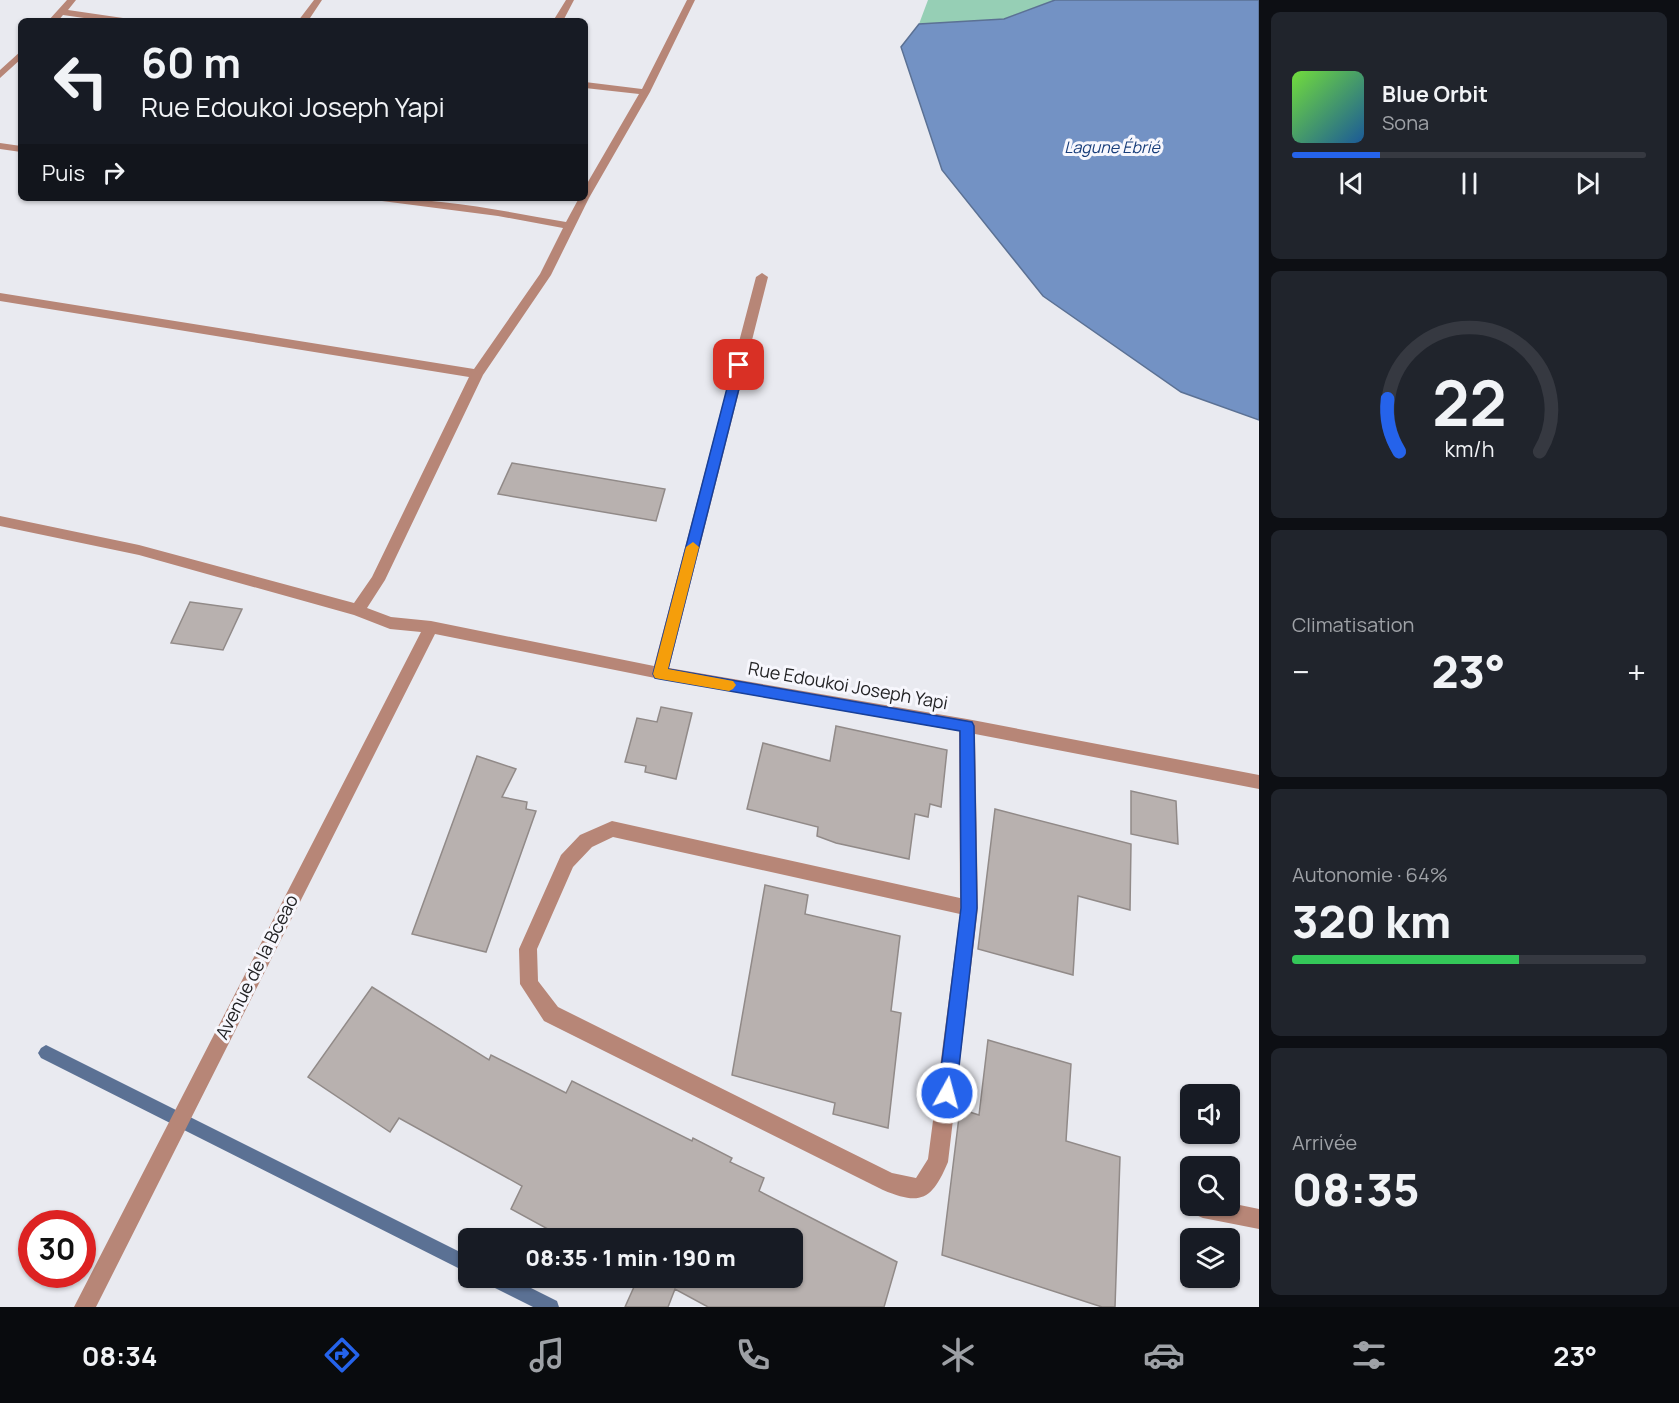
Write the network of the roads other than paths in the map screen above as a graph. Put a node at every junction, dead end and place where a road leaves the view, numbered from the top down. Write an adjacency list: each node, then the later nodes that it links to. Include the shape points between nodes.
1 (72, 0): 5 (street)
2 (318, 0): 8 (street)
3 (570, 0): 9 (street)
4 (691, 0): 13 (street)
5 (62, 12): 6 (street); 7 (street)
6 (56, 18)
7 (103, 18)
8 (305, 18)
9 (560, 18)
10 (18, 57): 11 (street)
11 (0, 75)
12 (588, 85): 13 (street)
13 (645, 92): 16 (street)
14 (0, 146): 15 (street)
15 (18, 149)
16 (588, 192)
17 (405, 201): 19 (street)
18 (583, 201): 19 (street)
19 (568, 226): 22 (street, via 544,276)
20 (762, 277): 26 (street)
21 (0, 297): 22 (street)
22 (477, 374): 24 (street, via 378,580)
23 (0, 521): 24 (street, Rue Edoukoi Joseph Yapi, via 139,550)
24 (357, 610): 25 (street, Rue Edoukoi Joseph Yapi, via 390,623)
25 (431, 627): 26 (street, Rue Edoukoi Joseph Yapi); 32 (street, Avenue de la Bceao)
26 (660, 674): 27 (street, Rue Edoukoi Joseph Yapi)
27 (967, 726): 28 (street, Rue Edoukoi Joseph Yapi); 29 (street)
28 (1259, 783)
29 (969, 908): 29 (street, via 938,1162 921,1189 890,1183 551,1014 529,984 528,949 567,861 585,841 612,829)
30 (1240, 1215): 31 (street)
31 (1259, 1219)
32 (85, 1307)

